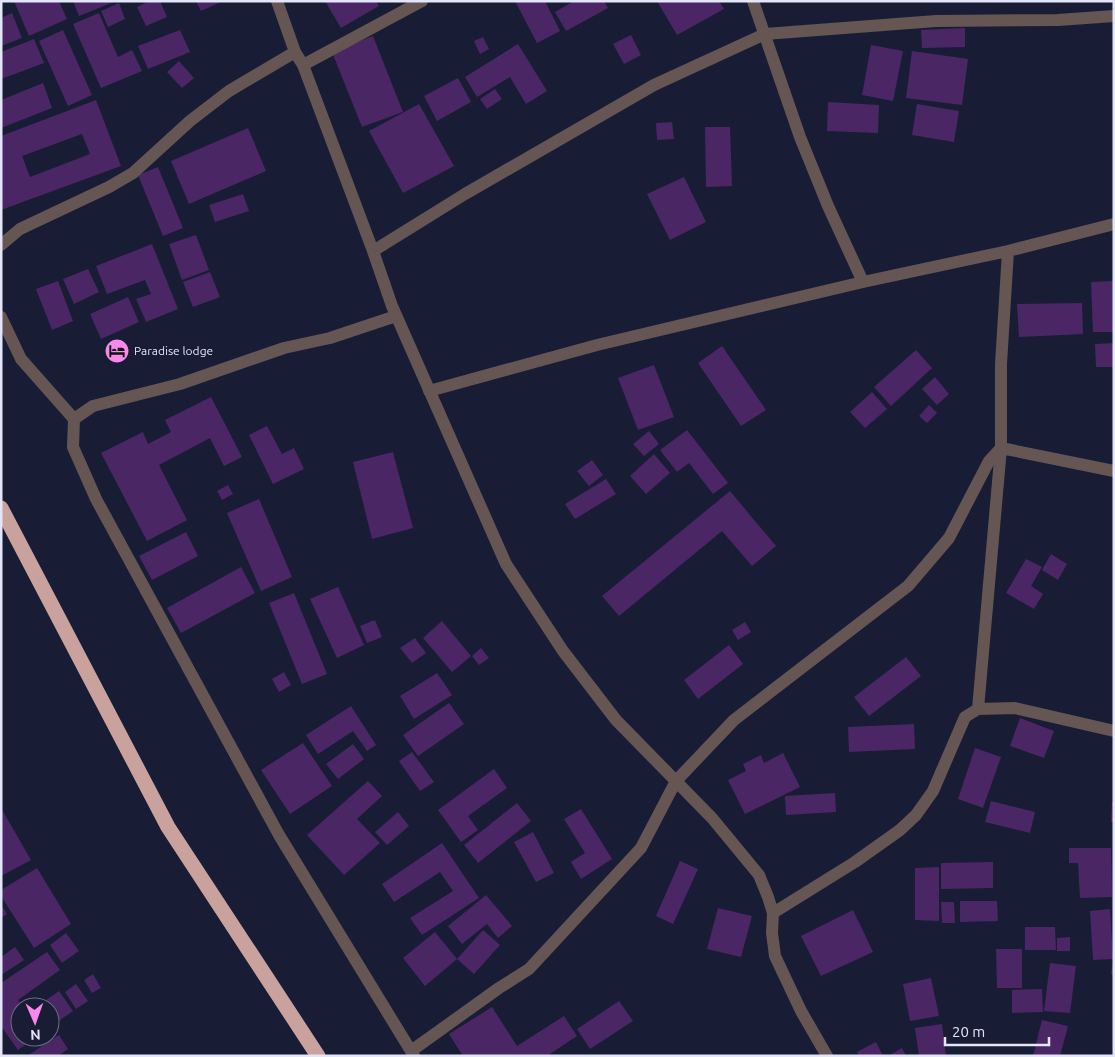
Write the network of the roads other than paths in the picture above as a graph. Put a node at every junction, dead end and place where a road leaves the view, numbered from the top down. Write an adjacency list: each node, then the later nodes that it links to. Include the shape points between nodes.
1 (277, 1): 6 (street)
2 (422, 1): 7 (street)
3 (753, 1): 5 (street)
4 (1114, 16): 5 (street, via 936,21)
5 (765, 34): 10 (street, via 654,85 473,189); 12 (street, via 800,137)
6 (294, 52): 7 (street); 9 (street, via 229,91 133,172 110,187 20,229)
7 (303, 65): 10 (street)
8 (1114, 224): 11 (street)
9 (1, 245)
10 (373, 251): 13 (street)
11 (1008, 252): 12 (street); 17 (street, via 1001,364)
12 (863, 282): 15 (street, via 597,346)
13 (396, 316): 15 (street); 16 (street, via 330,338 284,348 180,384 93,406)
14 (1, 317): 16 (street, via 21,359)
15 (429, 392): 22 (street, via 506,564 563,650 616,720)
16 (74, 419): 24 (street, via 73,448 96,499 279,835)
17 (1001, 448): 18 (street); 20 (street); 22 (street, via 989,461 949,538 908,586 734,720)
18 (1114, 471)
19 (1, 508): 25 (highway, via 168,827)
20 (978, 709): 21 (street, via 1016,708); 23 (street, via 965,717 933,791 916,815 855,862)
21 (1114, 731)
22 (676, 781): 23 (street, via 712,818 758,875); 24 (street, via 641,848 529,969)
23 (772, 913): 26 (street, via 775,956)
24 (412, 1054)
25 (318, 1056)
26 (827, 1056)

